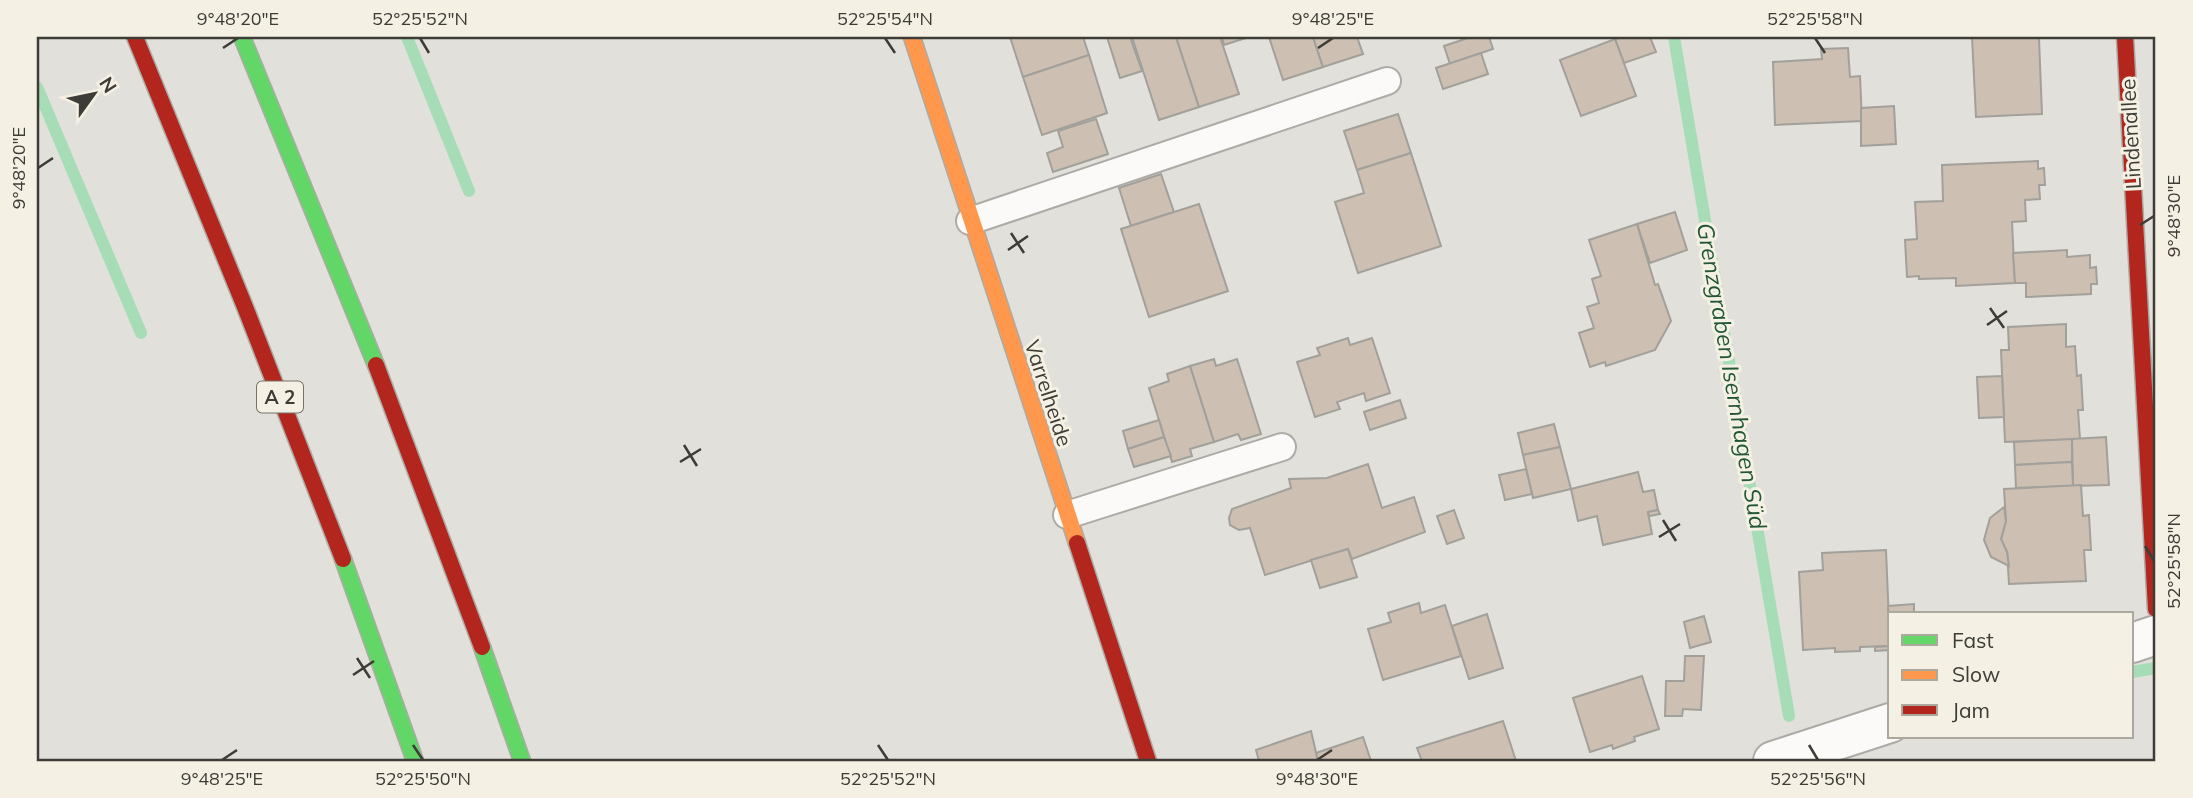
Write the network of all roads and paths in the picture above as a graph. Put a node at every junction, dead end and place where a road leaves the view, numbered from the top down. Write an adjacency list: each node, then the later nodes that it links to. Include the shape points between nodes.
1 (135, 37): 13 (main road, A 2, via 235,279)
2 (242, 37): 14 (main road, via 332,251)
3 (912, 37): 6 (main road, Varrelheide)
4 (2125, 37): 9 (main road, Lindenallee)
5 (1387, 81): 6 (lane)
6 (970, 221): 8 (main road, Varrelheide)
7 (1282, 447): 8 (lane)
8 (1067, 515): 15 (main road, Varrelheide)
9 (2156, 609)
10 (2156, 635): 11 (street)
11 (2134, 642)
12 (1888, 724): 16 (street)
13 (415, 761)
14 (522, 761)
15 (1148, 761)
16 (1773, 761)

